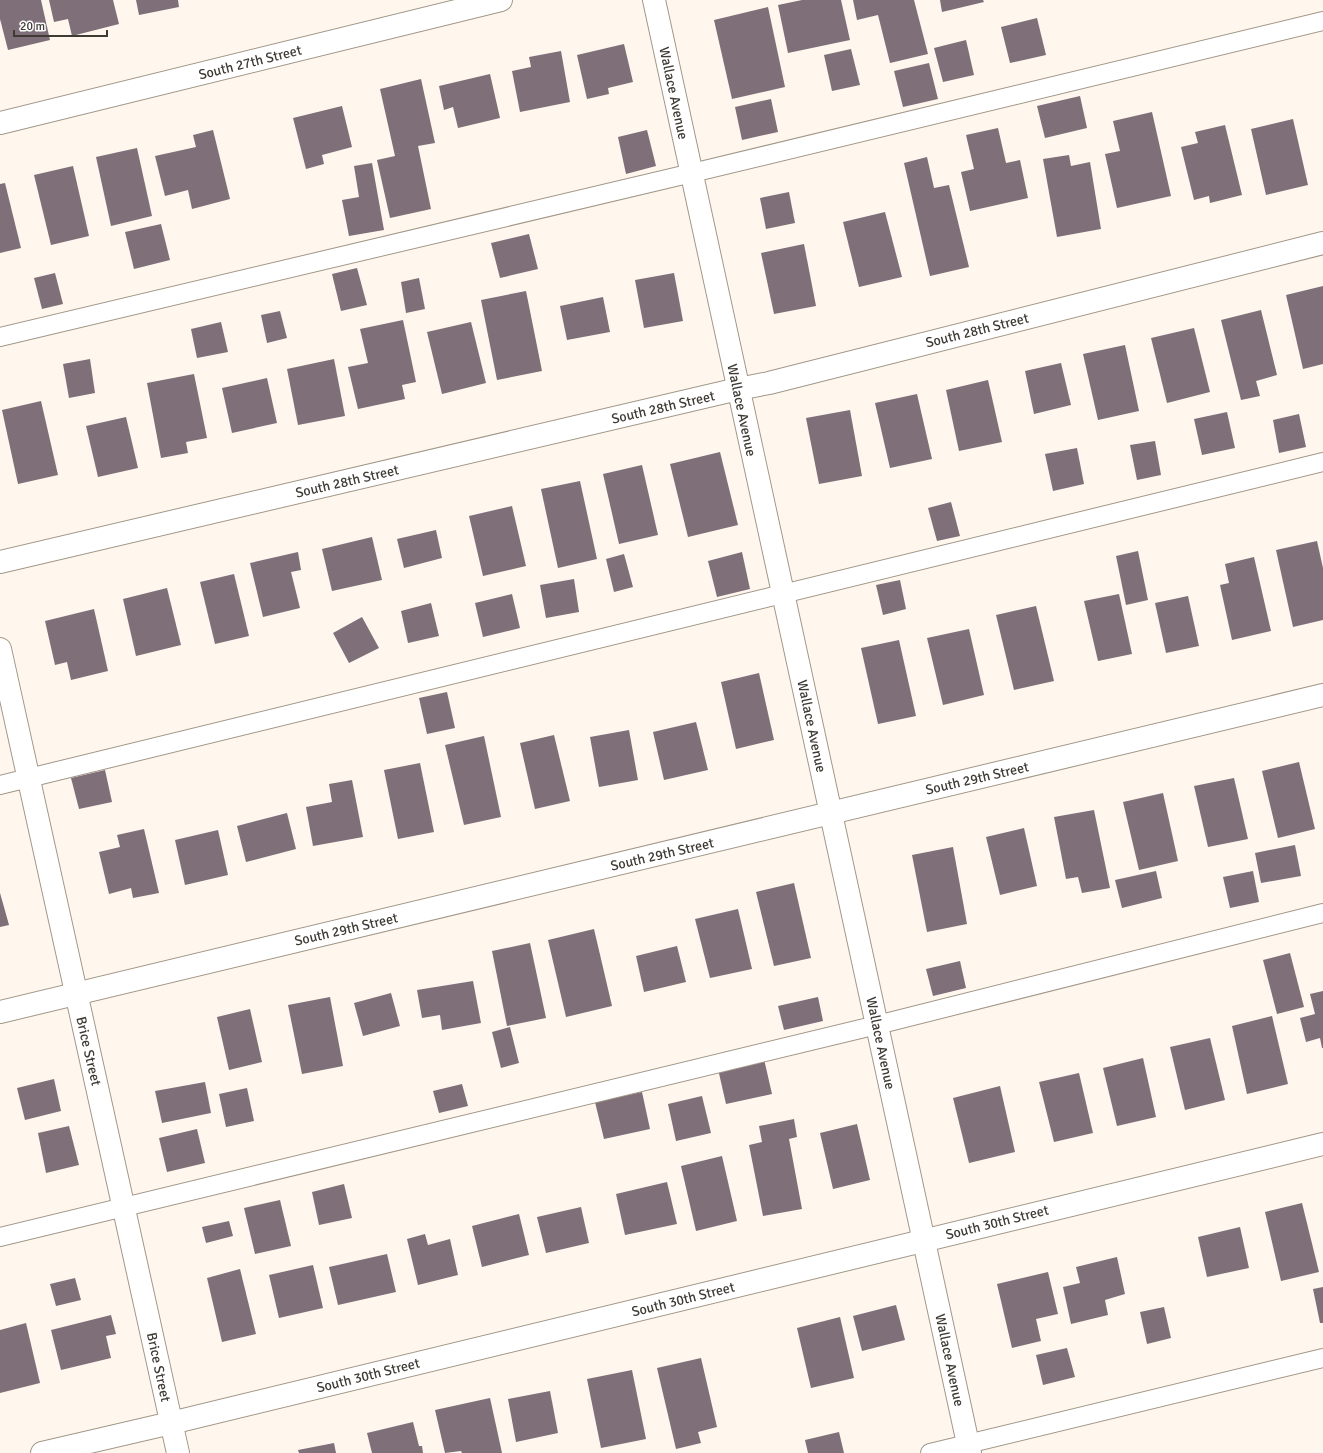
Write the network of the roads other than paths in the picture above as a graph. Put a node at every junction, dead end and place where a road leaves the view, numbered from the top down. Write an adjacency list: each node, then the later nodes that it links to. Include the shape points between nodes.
1 (501, 0): 4 (street, South 27th Street)
2 (654, 0): 5 (street, Wallace Avenue)
3 (1323, 21): 5 (lane)
4 (0, 123)
5 (692, 173): 7 (lane); 8 (street, Wallace Avenue)
6 (1323, 243): 8 (street, South 28th Street)
7 (0, 337)
8 (738, 389): 10 (street, South 28th Street); 11 (street, Wallace Avenue)
9 (1323, 462): 11 (lane)
10 (0, 562)
11 (783, 593): 14 (lane); 16 (street, Wallace Avenue)
12 (0, 649): 14 (street, Brice Street)
13 (1323, 695): 16 (street, South 29th Street)
14 (29, 778): 15 (lane); 18 (street, Brice Street)
15 (0, 785)
16 (831, 813): 18 (street, South 29th Street); 20 (street, Wallace Avenue)
17 (1323, 913): 20 (lane)
18 (77, 994): 19 (street, South 29th Street); 22 (street, Brice Street)
19 (0, 1012)
20 (876, 1025): 22 (lane); 24 (street, Wallace Avenue)
21 (1323, 1144): 24 (street, South 30th Street)
22 (124, 1207): 23 (lane); 26 (street, Brice Street)
23 (0, 1237)
24 (923, 1240): 26 (street, South 30th Street); 27 (street, Wallace Avenue)
25 (1323, 1358): 27 (lane)
26 (172, 1423): 28 (street, South 30th Street); 29 (street, Brice Street)
27 (969, 1448): 30 (lane)
28 (42, 1453)
29 (178, 1453)
30 (930, 1453)

